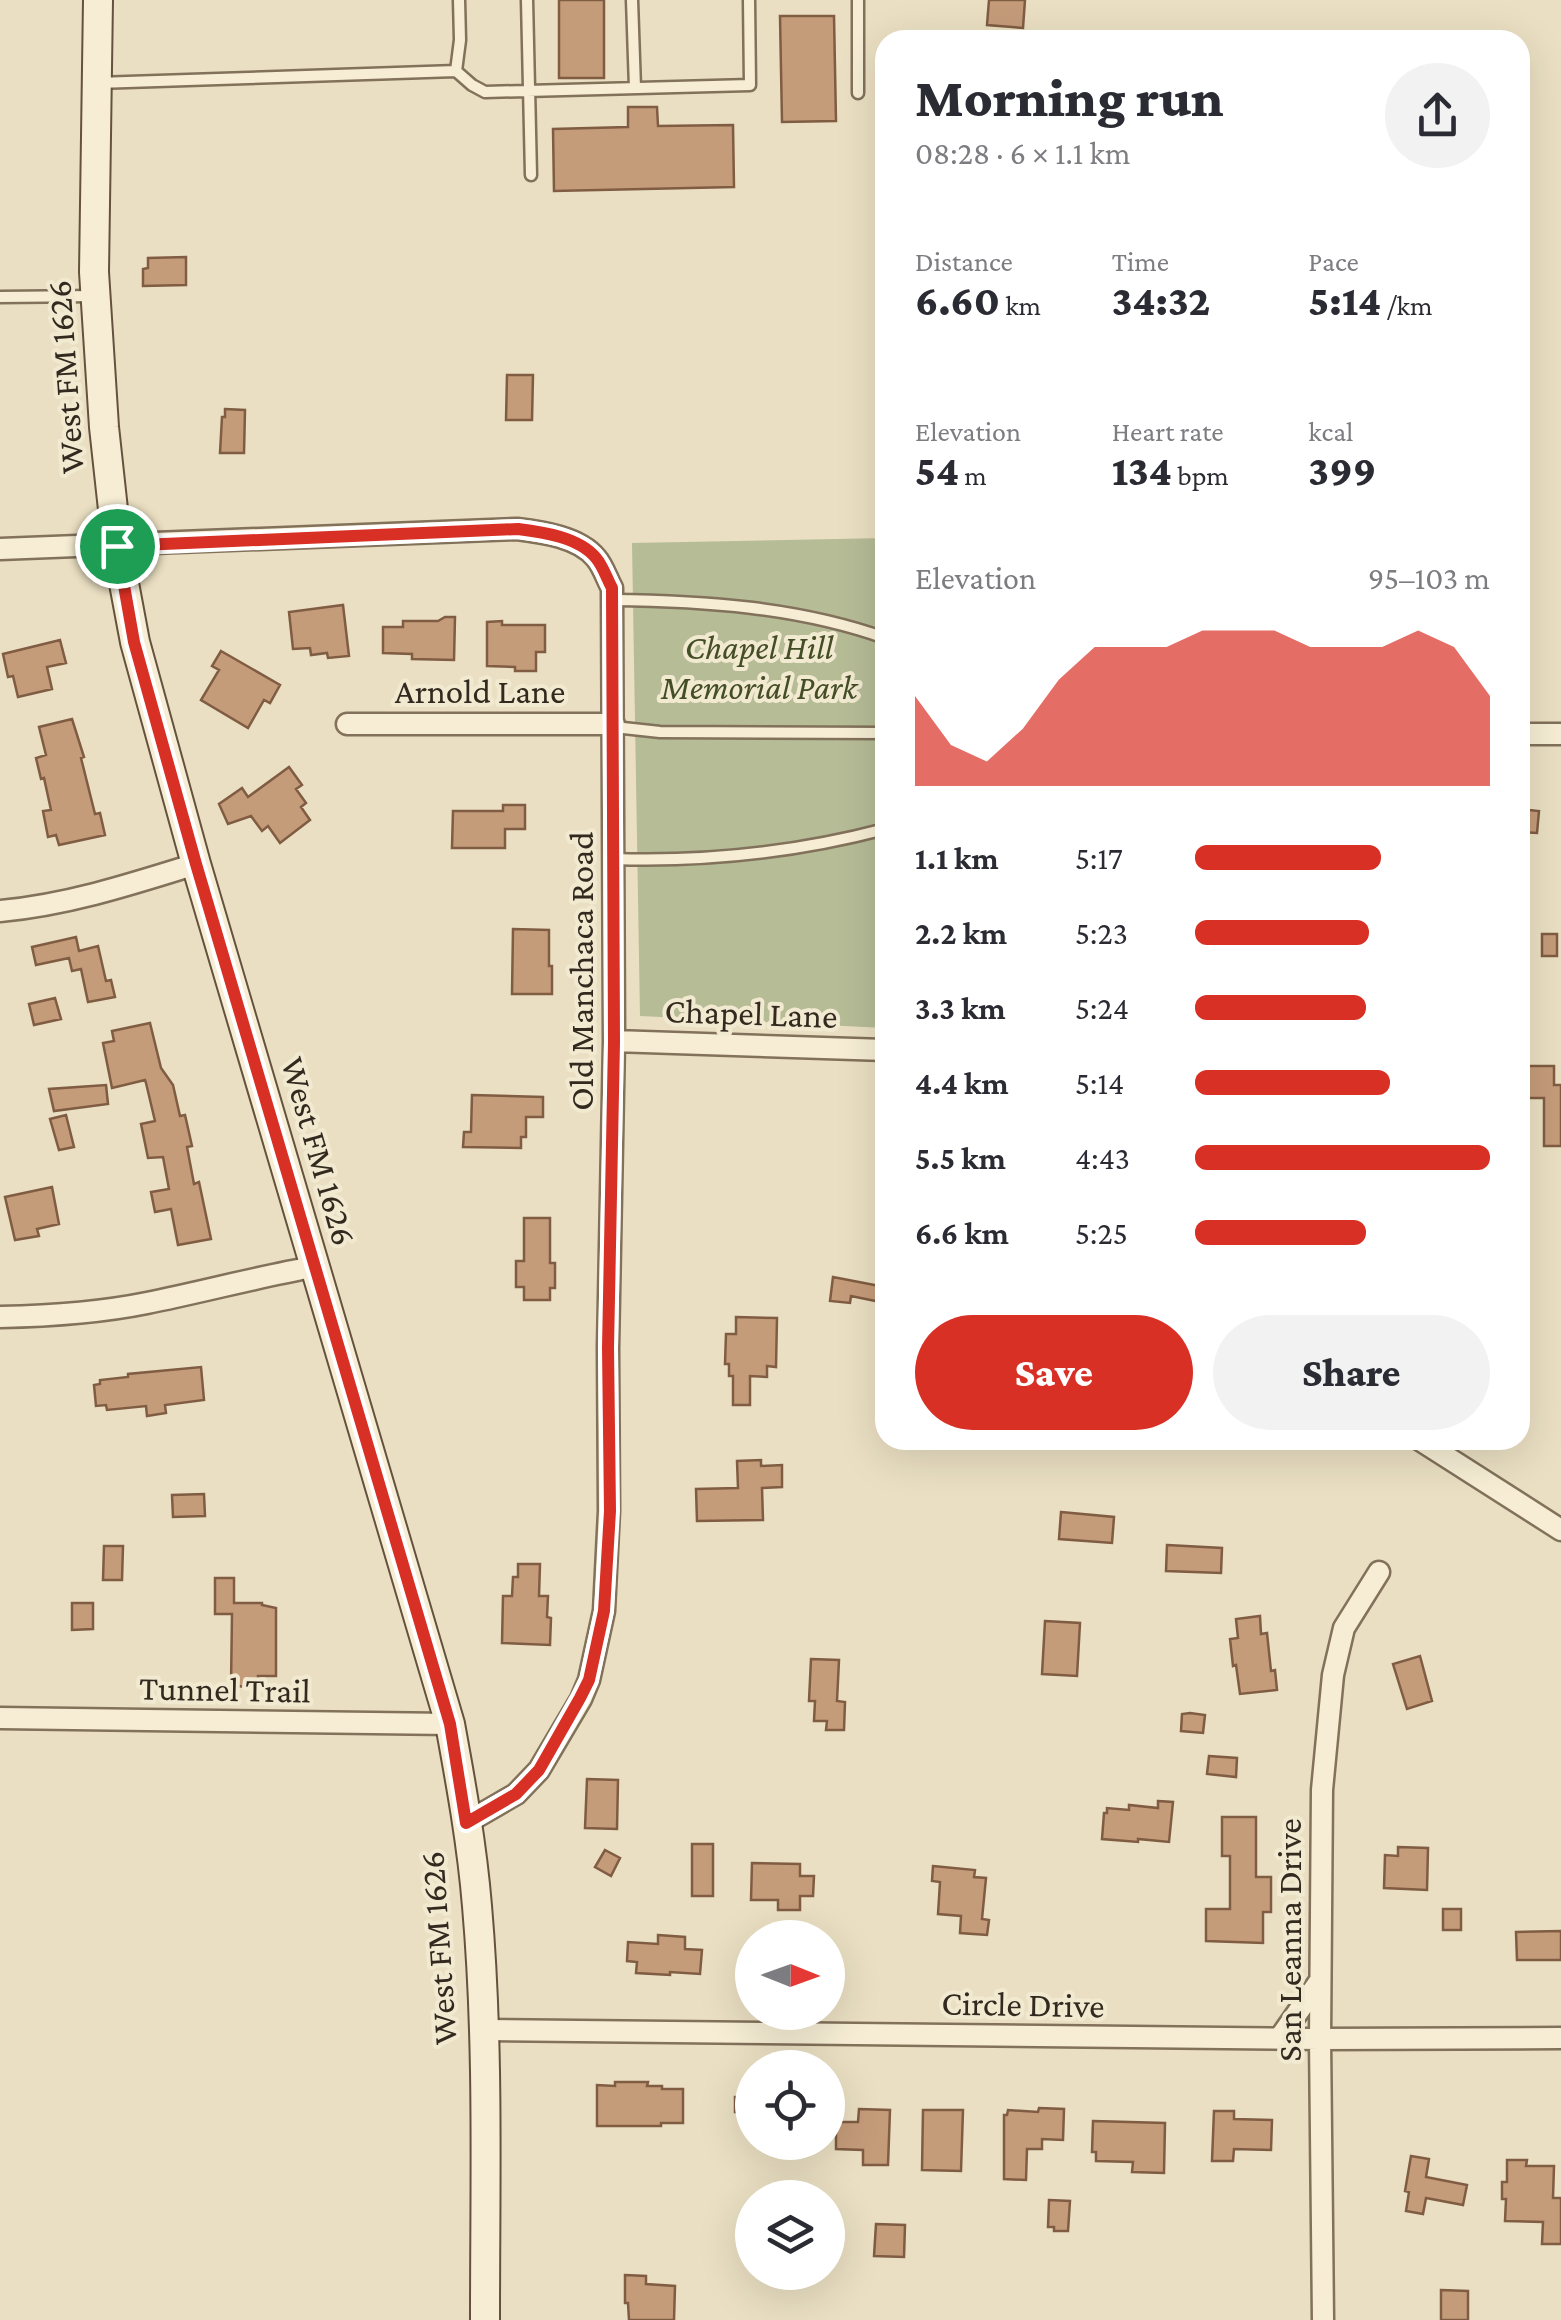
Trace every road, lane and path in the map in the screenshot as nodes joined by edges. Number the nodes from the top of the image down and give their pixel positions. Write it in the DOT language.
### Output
graph roads {
  1 [pos="98,0"];
  2 [pos="459,0"];
  3 [pos="527,0"];
  4 [pos="632,0"];
  5 [pos="749,0"];
  6 [pos="858,0"];
  7 [pos="456,71"];
  8 [pos="96,83"];
  9 [pos="635,88"];
  10 [pos="528,92"];
  11 [pos="858,93"];
  12 [pos="532,175"];
  13 [pos="96,296"];
  14 [pos="0,298"];
  15 [pos="117,546"];
  16 [pos="0,549"];
  17 [pos="612,600"];
  18 [pos="875,635"];
  19 [pos="347,724"];
  20 [pos="614,726"];
  21 [pos="875,734"];
  22 [pos="1530,734"];
  23 [pos="1561,734"];
  24 [pos="875,832"];
  25 [pos="614,859"];
  26 [pos="196,864"];
  27 [pos="0,911"];
  28 [pos="614,1042"];
  29 [pos="875,1050"];
  30 [pos="314,1267"];
  31 [pos="0,1317"];
  32 [pos="1436,1450"];
  33 [pos="1561,1530"];
  34 [pos="1379,1572"];
  35 [pos="0,1718"];
  36 [pos="450,1724"];
  37 [pos="466,1823"];
  38 [pos="1320,1980"];
  39 [pos="484,2030"];
  40 [pos="1561,2038"];
  41 [pos="1279,2039"];
  42 [pos="1320,2039"];
  43 [pos="485,2320"];
  44 [pos="1323,2320"];
  1 -- 8 [label="main road, West FM 1626"];
  2 -- 7 [label="lane"];
  3 -- 10 [label="lane"];
  4 -- 9 [label="lane"];
  5 -- 9 [label="lane"];
  6 -- 11 [label="lane"];
  7 -- 8 [label="lane"];
  7 -- 10 [label="lane"];
  8 -- 13 [label="main road, West FM 1626"];
  9 -- 10 [label="lane"];
  10 -- 12 [label="lane"];
  13 -- 14 [label="lane"];
  13 -- 15 [label="main road, West FM 1626"];
  15 -- 16 [label="street, Old Manchaca Road"];
  15 -- 17 [label="street, Old Manchaca Road"];
  15 -- 26 [label="main road, West FM 1626"];
  17 -- 18 [label="lane"];
  17 -- 20 [label="street, Old Manchaca Road"];
  19 -- 20 [label="street, Arnold Lane"];
  20 -- 21 [label="lane"];
  20 -- 25 [label="street, Old Manchaca Road"];
  22 -- 23 [label="street"];
  24 -- 25 [label="lane"];
  25 -- 28 [label="street, Old Manchaca Road"];
  26 -- 27 [label="street"];
  26 -- 30 [label="main road, West FM 1626"];
  28 -- 29 [label="street, Chapel Lane"];
  28 -- 37 [label="street, Old Manchaca Road"];
  30 -- 31 [label="street"];
  30 -- 36 [label="main road, West FM 1626"];
  32 -- 33 [label="street"];
  34 -- 38 [label="street, San Leanna Drive"];
  35 -- 36 [label="street, Tunnel Trail"];
  36 -- 37 [label="main road, West FM 1626"];
  37 -- 39 [label="main road, West FM 1626"];
  38 -- 41 [label="street"];
  38 -- 42 [label="street, San Leanna Drive"];
  39 -- 41 [label="street, Circle Drive"];
  39 -- 43 [label="main road, West FM 1626"];
  40 -- 42 [label="street, Circle Drive"];
  41 -- 42 [label="street, Circle Drive"];
  42 -- 44 [label="street, San Leanna Drive"];
}
